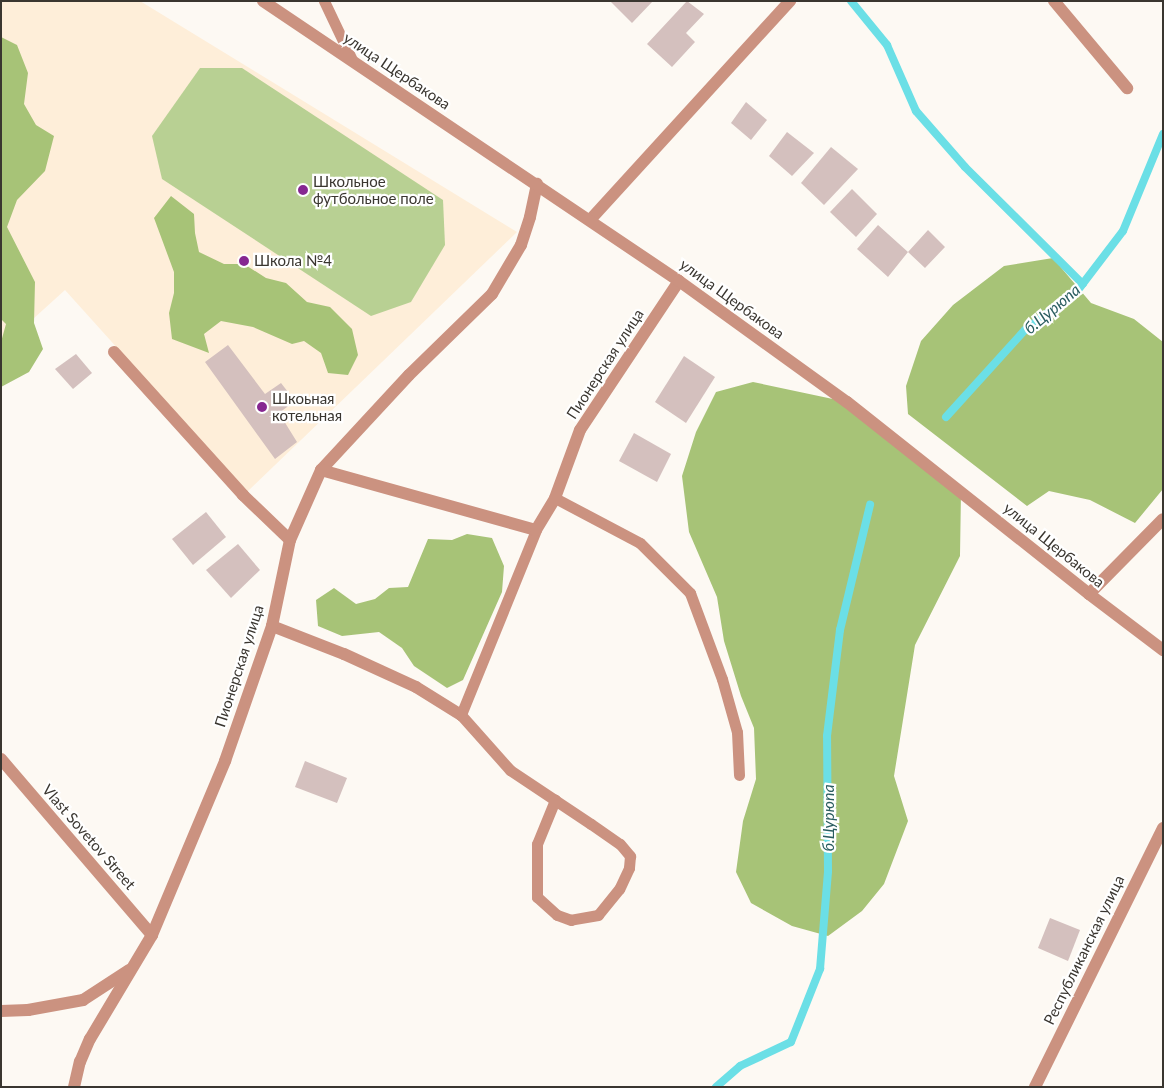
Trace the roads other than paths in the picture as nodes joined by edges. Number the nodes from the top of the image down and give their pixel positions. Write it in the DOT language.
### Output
graph roads {
  1 [pos="263,1"];
  2 [pos="324,1"];
  3 [pos="790,1"];
  4 [pos="1054,1"];
  5 [pos="352,60"];
  6 [pos="1127,88"];
  7 [pos="537,184"];
  8 [pos="590,220"];
  9 [pos="680,281"];
  10 [pos="114,352"];
  11 [pos="321,470"];
  12 [pos="555,498"];
  13 [pos="1163,518"];
  14 [pos="536,530"];
  15 [pos="290,540"];
  16 [pos="1089,594"];
  17 [pos="272,626"];
  18 [pos="1163,650"];
  19 [pos="461,715"];
  20 [pos="1,759"];
  21 [pos="739,775"];
  22 [pos="555,800"];
  23 [pos="1163,828"];
  24 [pos="152,936"];
  25 [pos="133,968"];
  26 [pos="1,1011"];
  27 [pos="74,1087"];
  28 [pos="1035,1087"];
  1 -- 5 [label="street, улица Щербакова"];
  2 -- 5 [label="lane"];
  3 -- 8 [label="street"];
  4 -- 6 [label="street"];
  5 -- 7 [label="street, улица Щербакова"];
  7 -- 8 [label="street, улица Щербакова"];
  7 -- 11 [label="street, Пионерская улица"];
  8 -- 9 [label="street, улица Щербакова"];
  9 -- 12 [label="street, Пионерская улица"];
  9 -- 16 [label="street, улица Щербакова"];
  10 -- 15 [label="street"];
  11 -- 14 [label="street"];
  11 -- 15 [label="street, Пионерская улица"];
  12 -- 14 [label="street, Пионерская улица"];
  12 -- 21 [label="lane"];
  13 -- 16 [label="street"];
  14 -- 19 [label="lane"];
  15 -- 17 [label="street, Пионерская улица"];
  16 -- 18 [label="street, улица Щербакова"];
  17 -- 19 [label="street"];
  17 -- 24 [label="street, Пионерская улица"];
  19 -- 22 [label="lane"];
  20 -- 24 [label="street, Vlast Sovetov Street"];
  22 -- 22 [label="lane"];
  23 -- 28 [label="street, Республиканская улица"];
  24 -- 25 [label="street, Пионерская улица"];
  25 -- 26 [label="street"];
  25 -- 27 [label="street, Пионерская улица"];
}
